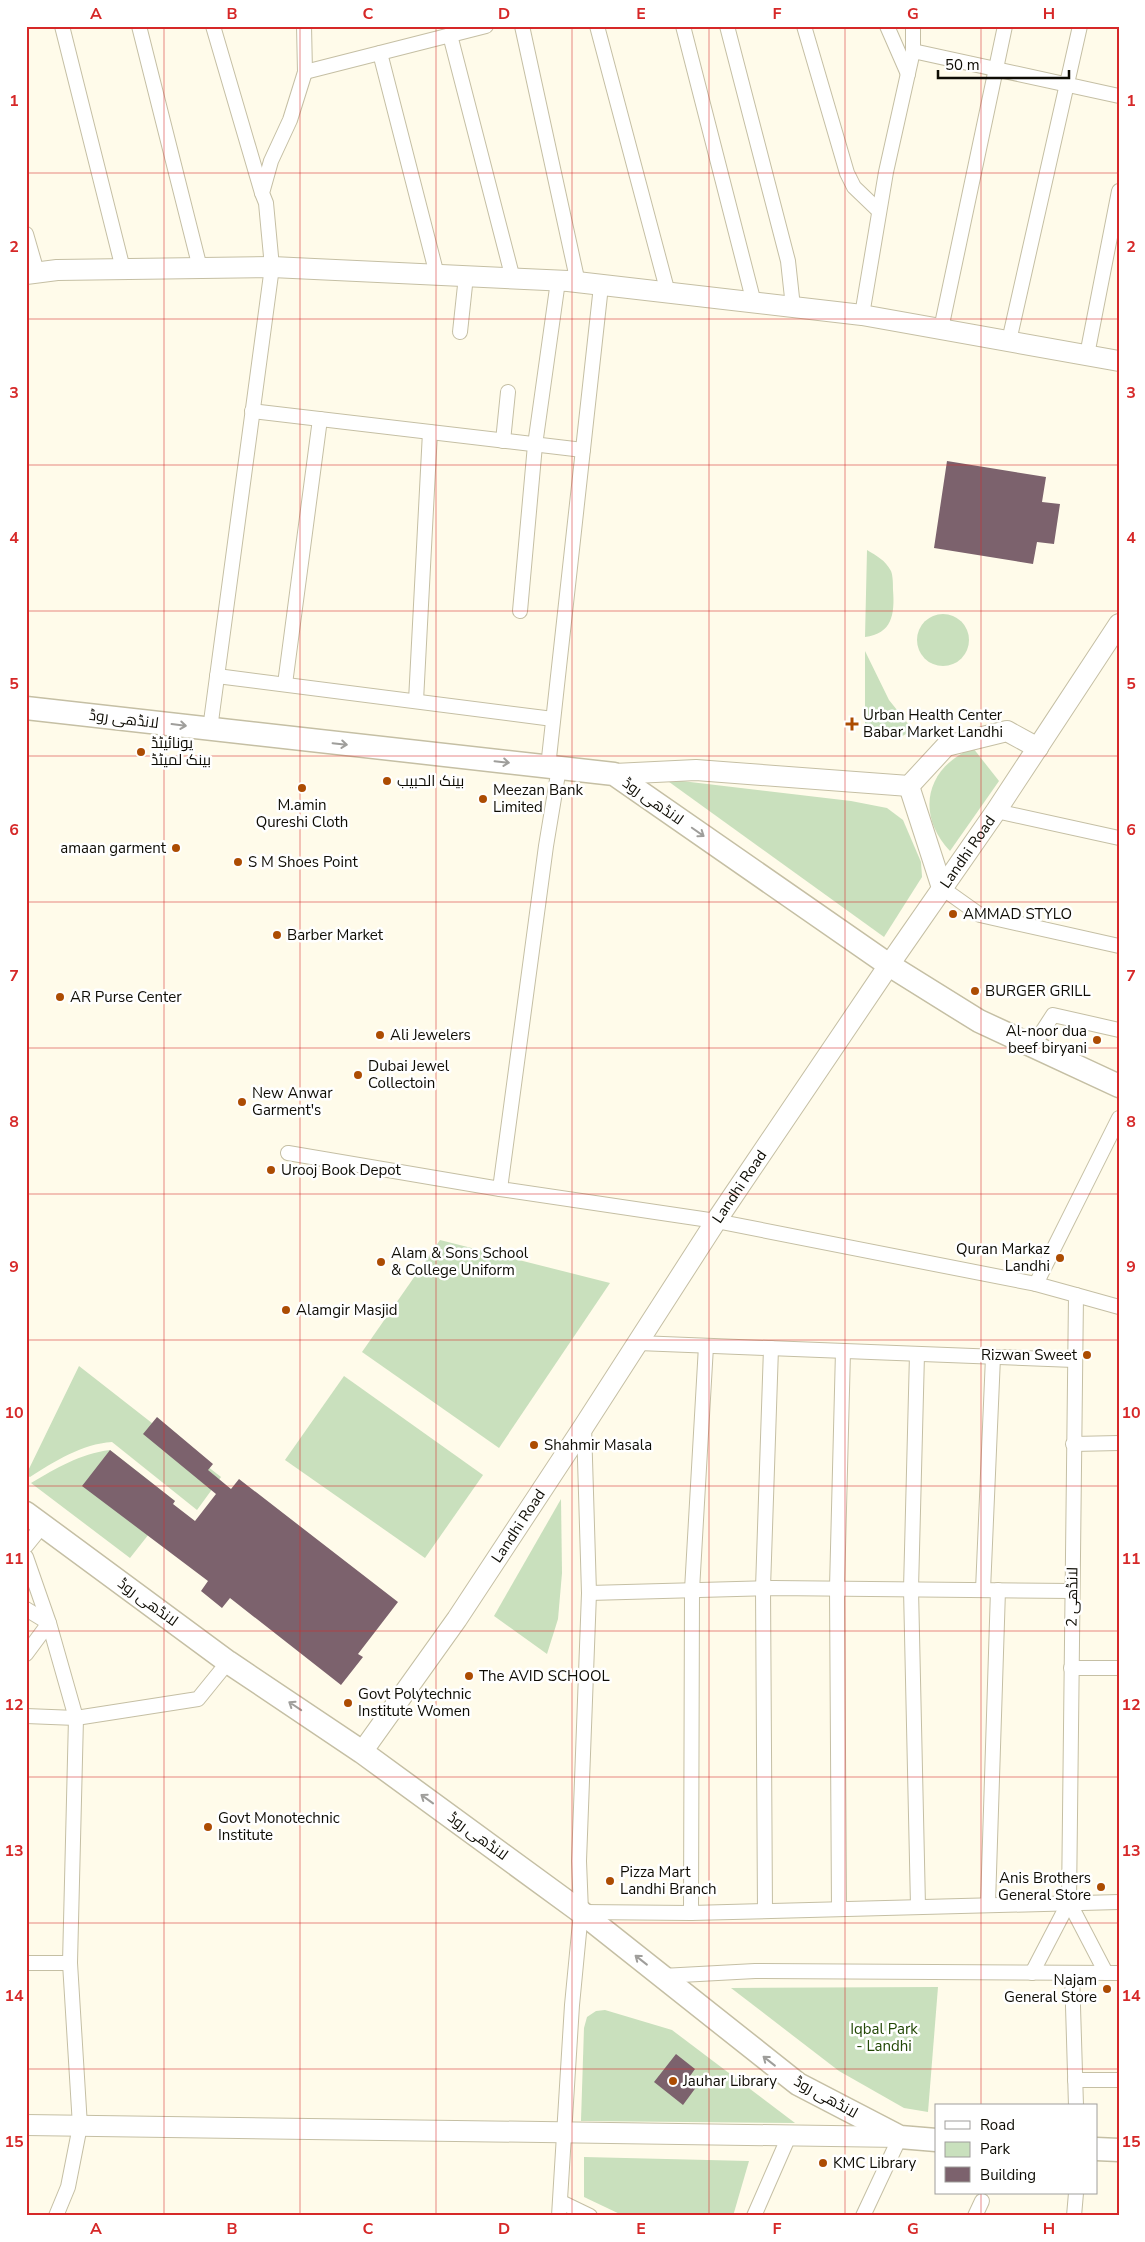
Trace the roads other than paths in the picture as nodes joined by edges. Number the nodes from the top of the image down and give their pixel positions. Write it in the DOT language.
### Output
graph roads {
  1 [pos="62,26"];
  2 [pos="139,26"];
  3 [pos="213,26"];
  4 [pos="304,26"];
  5 [pos="486,26"];
  6 [pos="522,26"];
  7 [pos="597,26"];
  8 [pos="683,26"];
  9 [pos="727,26"];
  10 [pos="804,26"];
  11 [pos="887,26"];
  12 [pos="913,26"];
  13 [pos="1005,26"];
  14 [pos="1080,26"];
  15 [pos="450,35"];
  16 [pos="913,51"];
  17 [pos="380,53"];
  18 [pos="995,69"];
  19 [pos="305,72"];
  20 [pos="908,74"];
  21 [pos="1066,84"];
  22 [pos="1119,96"];
  23 [pos="1119,191"];
  24 [pos="262,193"];
  25 [pos="879,211"];
  26 [pos="26,234"];
  27 [pos="272,267"];
  28 [pos="200,268"];
  29 [pos="123,269"];
  30 [pos="32,273"];
  31 [pos="437,275"];
  32 [pos="466,276"];
  33 [pos="513,279"];
  34 [pos="558,281"];
  35 [pos="578,283"];
  36 [pos="601,286"];
  37 [pos="668,293"];
  38 [pos="754,303"];
  39 [pos="792,307"];
  40 [pos="862,315"];
  41 [pos="941,329"];
  42 [pos="460,332"];
  43 [pos="1009,341"];
  44 [pos="1087,356"];
  45 [pos="1119,361"];
  46 [pos="508,392"];
  47 [pos="252,411"];
  48 [pos="320,419"];
  49 [pos="430,432"];
  50 [pos="503,441"];
  51 [pos="535,445"];
  52 [pos="583,450"];
  53 [pos="520,612"];
  54 [pos="1119,624"];
  55 [pos="217,676"];
  56 [pos="285,684"];
  57 [pos="416,701"];
  58 [pos="26,708"];
  59 [pos="553,719"];
  60 [pos="210,729"];
  61 [pos="1038,748"];
  62 [pos="554,768"];
  63 [pos="614,774"];
  64 [pos="909,786"];
  65 [pos="996,811"];
  66 [pos="1119,838"];
  67 [pos="942,888"];
  68 [pos="1119,946"];
  69 [pos="889,965"];
  70 [pos="1119,1030"];
  71 [pos="1033,1046"];
  72 [pos="1119,1086"];
  73 [pos="1119,1118"];
  74 [pos="288,1153"];
  75 [pos="500,1189"];
  76 [pos="716,1221"];
  77 [pos="1036,1284"];
  78 [pos="1075,1294"];
  79 [pos="1119,1307"];
  80 [pos="638,1343"];
  81 [pos="706,1346"];
  82 [pos="771,1348"];
  83 [pos="843,1352"];
  84 [pos="918,1354"];
  85 [pos="993,1357"];
  86 [pos="1074,1360"];
  87 [pos="584,1426"];
  88 [pos="1119,1443"];
  89 [pos="1073,1444"];
  90 [pos="35,1519"];
  91 [pos="26,1546"];
  92 [pos="26,1557"];
  93 [pos="763,1588"];
  94 [pos="837,1588"];
  95 [pos="911,1589"];
  96 [pos="692,1590"];
  97 [pos="983,1590"];
  98 [pos="998,1590"];
  99 [pos="1072,1591"];
  100 [pos="589,1593"];
  101 [pos="26,1609"];
  102 [pos="49,1623"];
  103 [pos="26,1654"];
  104 [pos="228,1662"];
  105 [pos="1071,1668"];
  106 [pos="1119,1668"];
  107 [pos="26,1716"];
  108 [pos="76,1718"];
  109 [pos="362,1752"];
  110 [pos="1069,1902"];
  111 [pos="1119,1902"];
  112 [pos="988,1904"];
  113 [pos="918,1906"];
  114 [pos="839,1909"];
  115 [pos="765,1911"];
  116 [pos="581,1912"];
  117 [pos="691,1913"];
  118 [pos="26,1963"];
  119 [pos="70,1963"];
  120 [pos="1032,1973"];
  121 [pos="1072,1973"];
  122 [pos="1112,1973"];
  123 [pos="662,1976"];
  124 [pos="1075,2080"];
  125 [pos="1119,2080"];
  126 [pos="1076,2104"];
  127 [pos="26,2126"];
  128 [pos="80,2126"];
  129 [pos="566,2133"];
  130 [pos="789,2136"];
  131 [pos="900,2137"];
  132 [pos="935,2140"];
  133 [pos="1098,2149"];
  134 [pos="1119,2150"];
  135 [pos="1076,2194"];
  136 [pos="982,2201"];
  137 [pos="560,2209"];
  138 [pos="56,2216"];
  139 [pos="590,2216"];
  140 [pos="754,2216"];
  141 [pos="862,2216"];
  142 [pos="975,2216"];
  143 [pos="1074,2216"];
  1 -- 29 [label="street"];
  2 -- 28 [label="street"];
  3 -- 24 [label="street"];
  4 -- 19 [label="street"];
  5 -- 15 [label="street"];
  6 -- 35 [label="street"];
  7 -- 37 [label="street"];
  8 -- 38 [label="street"];
  9 -- 39 [label="street"];
  10 -- 25 [label="street"];
  11 -- 20 [label="street"];
  12 -- 16 [label="street"];
  13 -- 18 [label="street"];
  14 -- 21 [label="street"];
  15 -- 17 [label="street"];
  15 -- 33 [label="street"];
  16 -- 18 [label="street"];
  16 -- 20 [label="street"];
  17 -- 19 [label="street"];
  17 -- 31 [label="street"];
  18 -- 21 [label="street"];
  18 -- 41 [label="street"];
  19 -- 24 [label="street"];
  20 -- 25 [label="street"];
  21 -- 22 [label="street"];
  21 -- 43 [label="street"];
  23 -- 44 [label="street"];
  24 -- 27 [label="street"];
  25 -- 40 [label="street"];
  26 -- 30 [label="street"];
  27 -- 28 [label="street"];
  27 -- 31 [label="street"];
  27 -- 47 [label="street"];
  28 -- 29 [label="street"];
  29 -- 30 [label="street"];
  31 -- 32 [label="street"];
  32 -- 33 [label="street"];
  32 -- 42 [label="street"];
  33 -- 34 [label="street"];
  34 -- 35 [label="street"];
  34 -- 51 [label="street"];
  35 -- 36 [label="street"];
  36 -- 37 [label="street"];
  36 -- 52 [label="street"];
  37 -- 38 [label="street"];
  38 -- 39 [label="street"];
  39 -- 40 [label="street"];
  40 -- 41 [label="street"];
  41 -- 43 [label="street"];
  43 -- 44 [label="street"];
  44 -- 45 [label="street"];
  46 -- 50 [label="street"];
  47 -- 48 [label="street"];
  47 -- 55 [label="street"];
  48 -- 49 [label="street"];
  48 -- 56 [label="street"];
  49 -- 50 [label="street"];
  49 -- 57 [label="street"];
  50 -- 51 [label="street"];
  51 -- 52 [label="street"];
  51 -- 53 [label="street"];
  52 -- 59 [label="street"];
  54 -- 61 [label="street, Landhi Road"];
  55 -- 56 [label="street"];
  55 -- 60 [label="street"];
  56 -- 57 [label="street"];
  57 -- 59 [label="street"];
  58 -- 60 [label="main road, لانڈھی روڈ, one-way"];
  59 -- 62 [label="street"];
  60 -- 62 [label="main road, لانڈھی روڈ, one-way"];
  61 -- 64 [label="street"];
  61 -- 65 [label="street, Landhi Road"];
  62 -- 63 [label="main road, لانڈھی روڈ"];
  62 -- 75 [label="street"];
  63 -- 64 [label="street"];
  63 -- 69 [label="main road, لانڈھی روڈ, one-way"];
  64 -- 67 [label="street"];
  65 -- 66 [label="street"];
  65 -- 67 [label="street, Landhi Road"];
  67 -- 68 [label="street"];
  67 -- 69 [label="street, Landhi Road"];
  69 -- 71 [label="main road, لانڈھی روڈ"];
  69 -- 76 [label="street, Landhi Road"];
  70 -- 71 [label="street"];
  71 -- 72 [label="main road, لانڈھی روڈ"];
  73 -- 77 [label="street"];
  74 -- 75 [label="street"];
  75 -- 76 [label="street"];
  76 -- 77 [label="street"];
  76 -- 80 [label="street, Landhi Road"];
  77 -- 78 [label="street"];
  78 -- 79 [label="street"];
  78 -- 86 [label="street, لانڈھی 2"];
  80 -- 81 [label="street"];
  80 -- 87 [label="street, Landhi Road"];
  81 -- 82 [label="street"];
  81 -- 96 [label="street"];
  82 -- 83 [label="street"];
  82 -- 93 [label="street"];
  83 -- 84 [label="street"];
  83 -- 94 [label="street"];
  84 -- 85 [label="street"];
  84 -- 95 [label="street"];
  85 -- 86 [label="street"];
  85 -- 97 [label="street"];
  86 -- 89 [label="street, لانڈھی 2"];
  87 -- 100 [label="street"];
  87 -- 109 [label="street, Landhi Road"];
  88 -- 89 [label="street"];
  89 -- 99 [label="street, لانڈھی 2"];
  90 -- 91 [label="street"];
  90 -- 104 [label="main road, لانڈھی روڈ"];
  92 -- 102 [label="street"];
  93 -- 94 [label="street"];
  93 -- 96 [label="street"];
  93 -- 115 [label="street"];
  94 -- 95 [label="street"];
  94 -- 114 [label="street"];
  95 -- 97 [label="street"];
  95 -- 113 [label="street"];
  96 -- 100 [label="street"];
  96 -- 117 [label="street"];
  97 -- 98 [label="street"];
  98 -- 99 [label="street"];
  98 -- 112 [label="street"];
  99 -- 105 [label="street, لانڈھی 2"];
  100 -- 116 [label="street"];
  101 -- 102 [label="street"];
  102 -- 103 [label="street"];
  102 -- 108 [label="street"];
  104 -- 108 [label="street"];
  109 -- 104 [label="main road, لانڈھی روڈ, one-way"];
  105 -- 106 [label="street"];
  105 -- 110 [label="street, لانڈھی 2"];
  107 -- 108 [label="street"];
  108 -- 119 [label="street"];
  116 -- 109 [label="main road, لانڈھی روڈ, one-way"];
  110 -- 111 [label="street"];
  110 -- 112 [label="street"];
  110 -- 120 [label="street"];
  110 -- 122 [label="street"];
  112 -- 113 [label="street"];
  113 -- 114 [label="street"];
  114 -- 115 [label="street"];
  115 -- 117 [label="street"];
  116 -- 117 [label="street"];
  123 -- 116 [label="main road, لانڈھی روڈ, one-way"];
  116 -- 129 [label="street"];
  118 -- 119 [label="street"];
  119 -- 128 [label="street"];
  120 -- 121 [label="street"];
  120 -- 123 [label="street"];
  121 -- 122 [label="street"];
  121 -- 124 [label="street"];
  131 -- 123 [label="main road, لانڈھی روڈ, one-way"];
  124 -- 125 [label="street"];
  124 -- 126 [label="street"];
  127 -- 128 [label="street"];
  128 -- 129 [label="street"];
  128 -- 138 [label="street"];
  129 -- 130 [label="street"];
  129 -- 137 [label="street"];
  130 -- 131 [label="street"];
  130 -- 140 [label="street"];
  131 -- 132 [label="main road, لانڈھی روڈ"];
  131 -- 141 [label="street"];
  133 -- 134 [label="main road"];
  135 -- 143 [label="street"];
  136 -- 142 [label="street"];
  137 -- 139 [label="street"];
}
